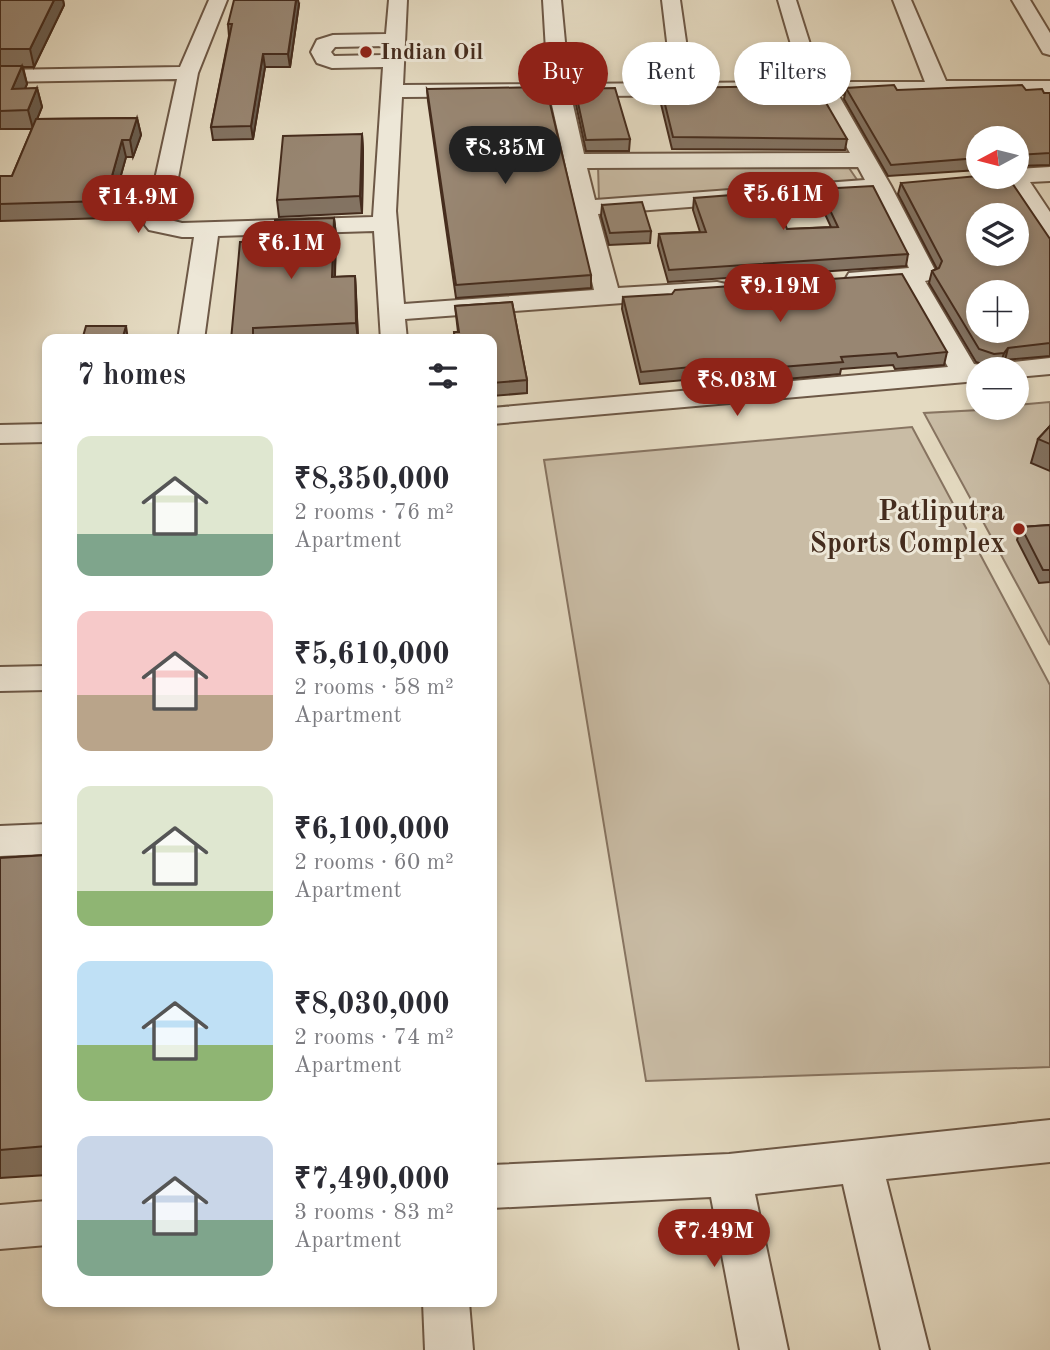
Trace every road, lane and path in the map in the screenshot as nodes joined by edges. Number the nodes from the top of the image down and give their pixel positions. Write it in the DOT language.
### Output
graph roads {
  1 [pos="218,0"];
  2 [pos="398,0"];
  3 [pos="552,0"];
  4 [pos="671,0"];
  5 [pos="787,0"];
  6 [pos="902,0"];
  7 [pos="1021,0"];
  8 [pos="555,42"];
  9 [pos="677,42"];
  10 [pos="802,42"];
  11 [pos="1050,50"];
  12 [pos="188,73"];
  13 [pos="0,76"];
  14 [pos="1050,87"];
  15 [pos="851,88"];
  16 [pos="938,88"];
  17 [pos="518,90"];
  18 [pos="391,91"];
  19 [pos="562,105"];
  20 [pos="830,105"];
  21 [pos="865,160"];
  22 [pos="575,161"];
  23 [pos="1050,174"];
  24 [pos="1029,175"];
  25 [pos="908,184"];
  26 [pos="880,186"];
  27 [pos="1024,189"];
  28 [pos="585,208"];
  29 [pos="385,224"];
  30 [pos="207,229"];
  31 [pos="1050,230"];
  32 [pos="909,275"];
  33 [pos="841,280"];
  34 [pos="745,287"];
  35 [pos="608,296"];
  36 [pos="392,312"];
  37 [pos="192,334"];
  38 [pos="394,334"];
  39 [pos="966,364"];
  40 [pos="1050,366"];
  41 [pos="1029,368"];
  42 [pos="966,374"];
  43 [pos="497,416"];
  44 [pos="42,433"];
  45 [pos="0,434"];
  46 [pos="42,678"];
  47 [pos="0,679"];
  48 [pos="42,839"];
  49 [pos="0,841"];
  50 [pos="1050,1140"];
  51 [pos="859,1161"];
  52 [pos="729,1175"];
  53 [pos="497,1186"];
  54 [pos="42,1223"];
  55 [pos="0,1227"];
  56 [pos="446,1307"];
  57 [pos="449,1350"];
  58 [pos="764,1350"];
  59 [pos="905,1350"];
  1 -- 12 [label="street"];
  2 -- 18 [label="street"];
  3 -- 8 [label="street"];
  4 -- 9 [label="street"];
  5 -- 10 [label="street"];
  6 -- 16 [label="street"];
  7 -- 11 [label="street"];
  12 -- 13 [label="street"];
  12 -- 30 [label="street"];
  14 -- 16 [label="street"];
  15 -- 16 [label="street"];
  17 -- 18 [label="street"];
  18 -- 29 [label="street"];
  19 -- 22 [label="street"];
  20 -- 21 [label="street"];
  21 -- 22 [label="street"];
  21 -- 26 [label="street"];
  22 -- 28 [label="street"];
  23 -- 24 [label="street"];
  25 -- 26 [label="street"];
  26 -- 28 [label="street"];
  26 -- 32 [label="street"];
  27 -- 31 [label="street"];
  28 -- 35 [label="street"];
  29 -- 30 [label="street"];
  29 -- 36 [label="street"];
  30 -- 37 [label="street"];
  32 -- 33 [label="street"];
  32 -- 39 [label="street"];
  34 -- 35 [label="street"];
  35 -- 36 [label="street"];
  36 -- 38 [label="street"];
  40 -- 41 [label="street"];
  42 -- 43 [label="street"];
  44 -- 45 [label="street"];
  46 -- 47 [label="street"];
  48 -- 49 [label="street"];
  50 -- 51 [label="street"];
  51 -- 52 [label="street"];
  51 -- 59 [label="street"];
  52 -- 53 [label="street"];
  52 -- 58 [label="street"];
  54 -- 55 [label="street"];
  56 -- 57 [label="street"];
}
